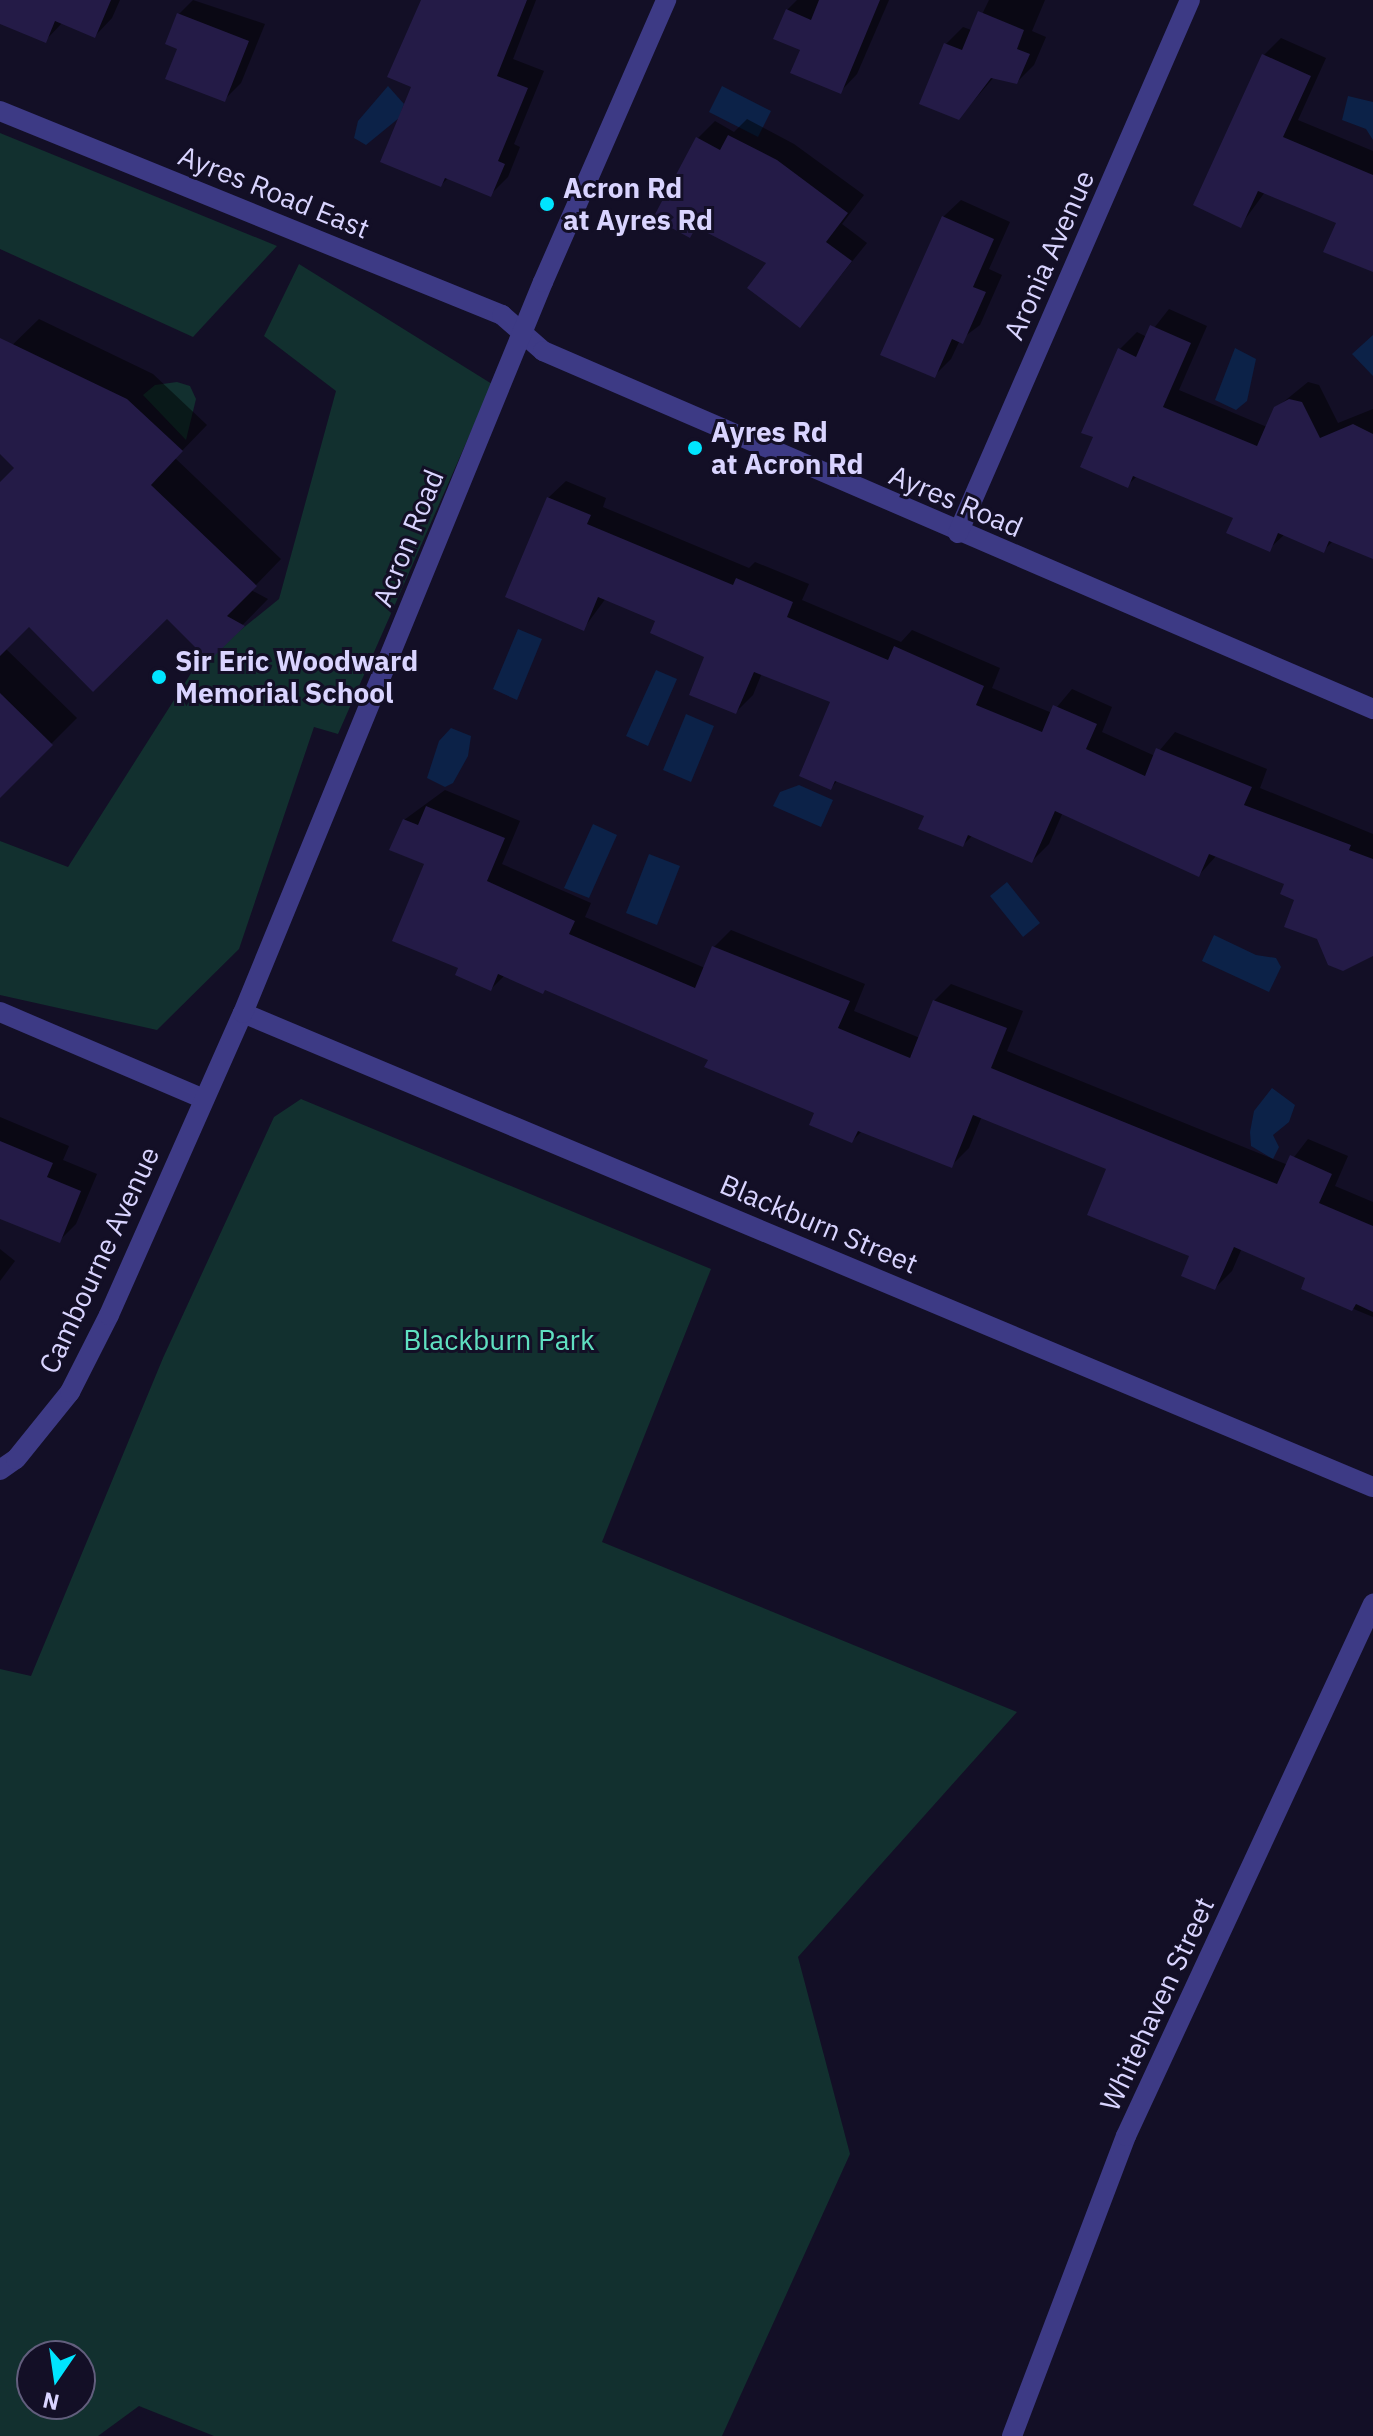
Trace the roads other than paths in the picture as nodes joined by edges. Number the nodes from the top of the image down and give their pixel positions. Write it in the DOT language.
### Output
graph roads {
  1 [pos="666,0"];
  2 [pos="1190,0"];
  3 [pos="0,111"];
  4 [pos="522,333"];
  5 [pos="958,533"];
  6 [pos="1373,709"];
  7 [pos="0,1012"];
  8 [pos="243,1013"];
  9 [pos="204,1099"];
  10 [pos="0,1470"];
  11 [pos="1373,1487"];
  12 [pos="1373,1604"];
  13 [pos="1012,2436"];
  1 -- 4 [label="street, Acron Road"];
  2 -- 5 [label="street, Aronia Avenue"];
  3 -- 4 [label="street, Ayres Road East"];
  4 -- 5 [label="street, Ayres Road"];
  4 -- 8 [label="street, Acron Road"];
  5 -- 6 [label="street, Ayres Road"];
  7 -- 9 [label="street"];
  8 -- 9 [label="street, Acron Road"];
  8 -- 11 [label="street, Blackburn Street"];
  9 -- 10 [label="street, Cambourne Avenue"];
  12 -- 13 [label="street, Whitehaven Street"];
}
